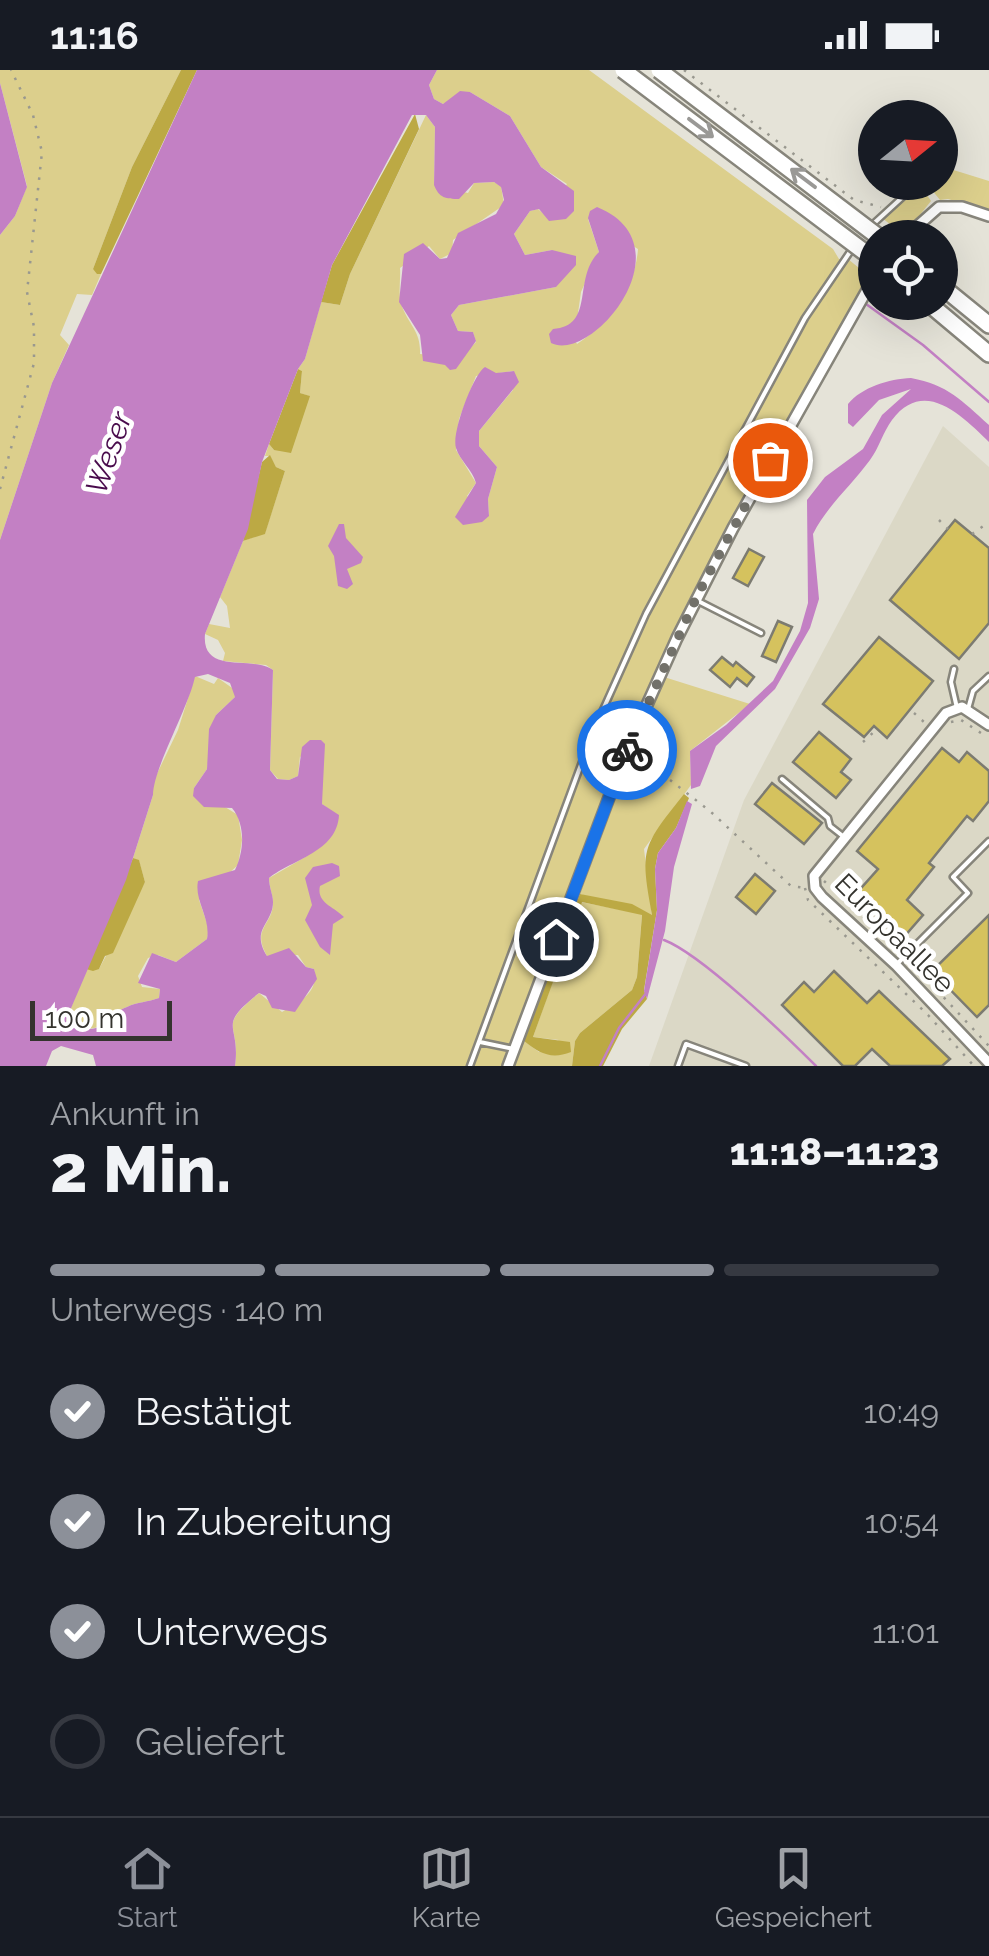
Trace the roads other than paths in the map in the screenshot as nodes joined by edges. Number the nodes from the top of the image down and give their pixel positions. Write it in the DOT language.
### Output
graph roads {
  1 [pos="623,70"];
  2 [pos="659,70"];
  3 [pos="897,200"];
  4 [pos="989,216"];
  5 [pos="924,220"];
  6 [pos="858,221"];
  7 [pos="858,247"];
  8 [pos="958,300"];
  9 [pos="858,307"];
  10 [pos="948,320"];
  11 [pos="989,325"];
  12 [pos="989,354"];
  13 [pos="696,600"];
  14 [pos="760,632"];
  15 [pos="954,670"];
  16 [pos="989,676"];
  17 [pos="984,682"];
  18 [pos="989,687"];
  19 [pos="963,708"];
  20 [pos="989,724"];
  21 [pos="782,780"];
  22 [pos="844,836"];
  23 [pos="989,842"];
  24 [pos="896,965"];
  25 [pos="480,1042"];
  26 [pos="514,1050"];
  27 [pos="989,1063"];
  28 [pos="470,1066"];
  29 [pos="508,1066"];
  30 [pos="678,1066"];
  31 [pos="746,1066"];
  1 -- 7 [label="highway, one-way, bridge"];
  6 -- 2 [label="highway, one-way, bridge"];
  3 -- 25 [label="lane"];
  4 -- 5 [label="street"];
  8 -- 11 [label="highway"];
  9 -- 13 [label="street"];
  10 -- 12 [label="highway"];
  13 -- 14 [label="lane"];
  13 -- 26 [label="street"];
  15 -- 19 [label="lane"];
  16 -- 17 [label="lane"];
  17 -- 18 [label="lane"];
  17 -- 19 [label="lane"];
  19 -- 20 [label="street"];
  19 -- 22 [label="street"];
  21 -- 22 [label="lane"];
  22 -- 24 [label="street, Europaallee"];
  23 -- 24 [label="lane"];
  24 -- 27 [label="street, Europaallee"];
  25 -- 26 [label="lane"];
  25 -- 28 [label="lane"];
  26 -- 29 [label="street"];
  30 -- 31 [label="lane"];
}
